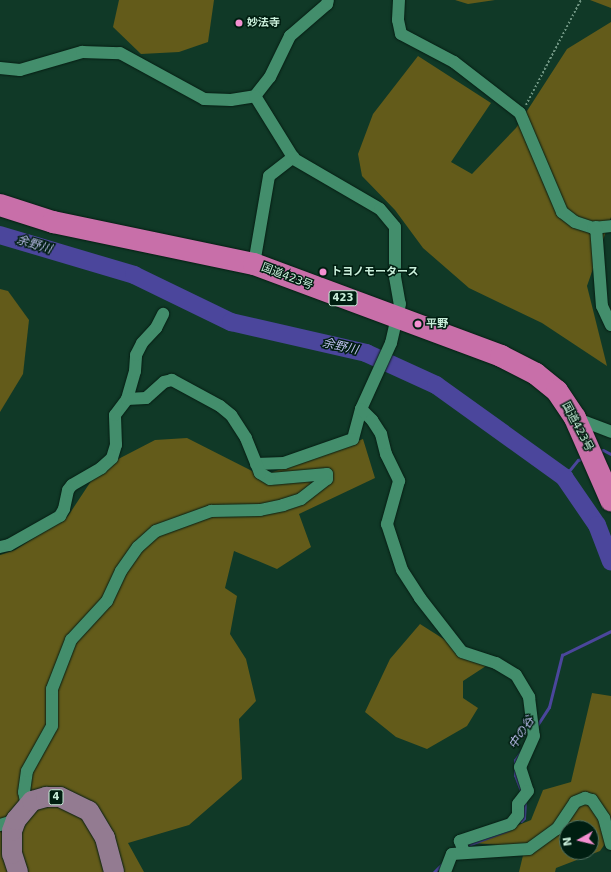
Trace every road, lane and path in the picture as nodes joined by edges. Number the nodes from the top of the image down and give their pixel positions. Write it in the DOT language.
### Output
graph roads {
  1 [pos="328,0"];
  2 [pos="398,0"];
  3 [pos="581,0"];
  4 [pos="0,68"];
  5 [pos="255,96"];
  6 [pos="520,113"];
  7 [pos="293,157"];
  8 [pos="0,205"];
  9 [pos="611,226"];
  10 [pos="596,227"];
  11 [pos="254,264"];
  12 [pos="164,314"];
  13 [pos="398,317"];
  14 [pos="611,325"];
  15 [pos="127,400"];
  16 [pos="360,409"];
  17 [pos="575,418"];
  18 [pos="611,432"];
  19 [pos="256,464"];
  20 [pos="611,500"];
  21 [pos="0,547"];
  22 [pos="14,817"];
  23 [pos="611,844"];
  24 [pos="464,852"];
  25 [pos="18,872"];
  26 [pos="114,872"];
  27 [pos="445,872"];
  1 -- 5 [label="street"];
  2 -- 6 [label="street"];
  3 -- 6 [label="path"];
  4 -- 5 [label="street"];
  5 -- 7 [label="street"];
  6 -- 10 [label="street"];
  7 -- 11 [label="street"];
  7 -- 13 [label="street"];
  8 -- 11 [label="highway, 国道423号 / 423"];
  9 -- 10 [label="street"];
  10 -- 14 [label="street"];
  11 -- 13 [label="highway, 国道423号 / 423"];
  12 -- 15 [label="street"];
  13 -- 16 [label="street"];
  13 -- 17 [label="highway, 国道423号 / 423"];
  15 -- 19 [label="street"];
  15 -- 21 [label="street"];
  16 -- 19 [label="street"];
  16 -- 24 [label="street"];
  17 -- 18 [label="street"];
  17 -- 20 [label="highway, 国道423号 / 423"];
  19 -- 22 [label="street"];
  22 -- 25 [label="main road"];
  22 -- 26 [label="main road, 4"];
  23 -- 24 [label="street"];
  24 -- 27 [label="street"];
}
